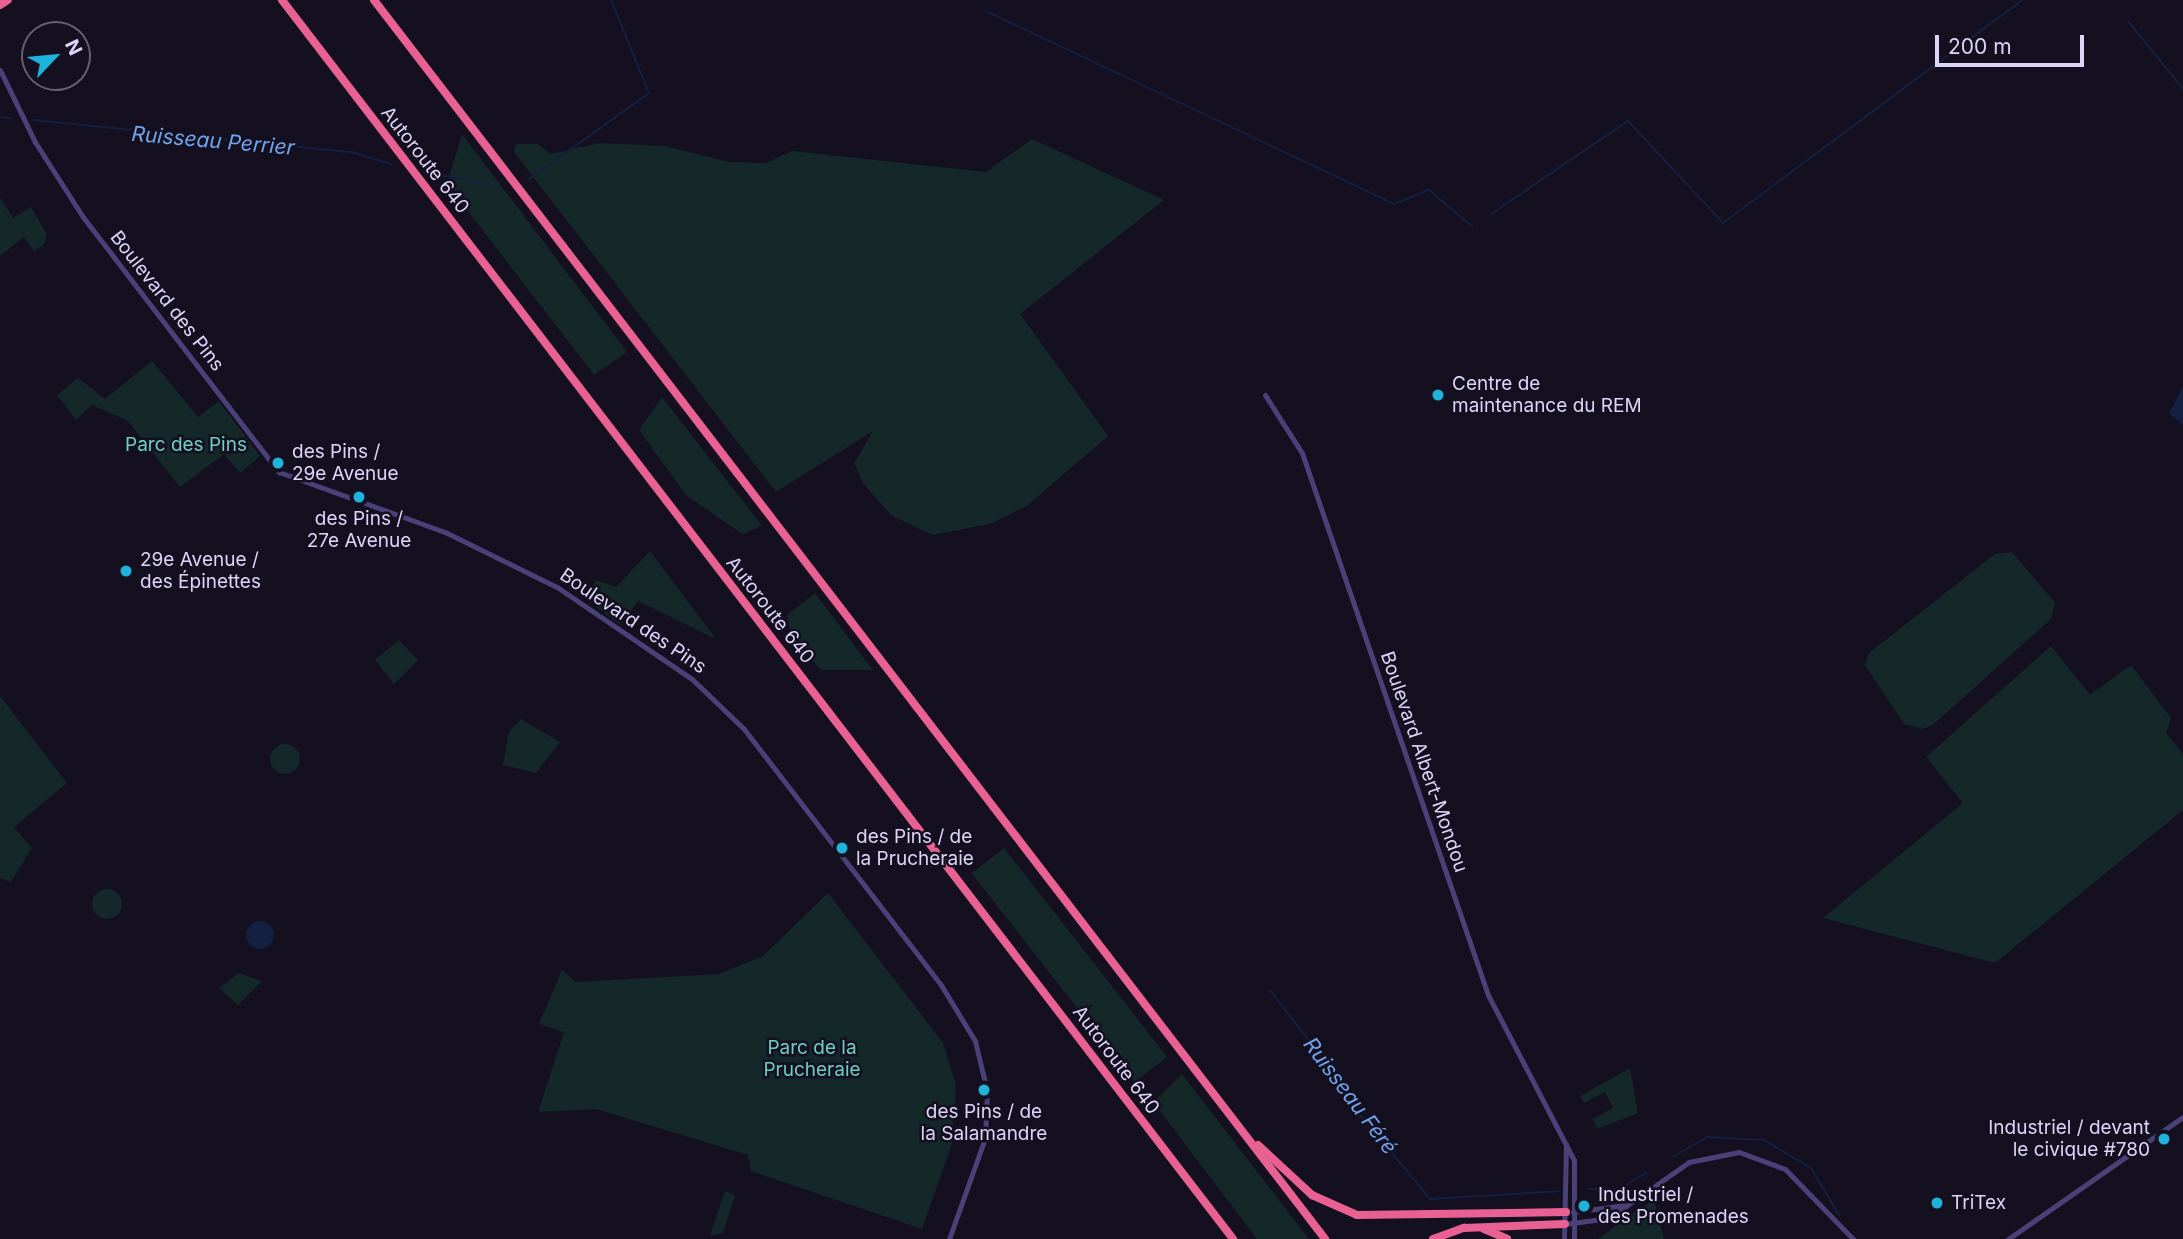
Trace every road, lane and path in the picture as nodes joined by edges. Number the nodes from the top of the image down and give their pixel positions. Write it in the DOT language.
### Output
graph roads {
  1 [pos="282,0"];
  2 [pos="374,0"];
  3 [pos="0,70"];
  4 [pos="1265,395"];
  5 [pos="2183,1117"];
  6 [pos="1238,1125"];
  7 [pos="1564,1136"];
  8 [pos="1631,1203"];
  9 [pos="1566,1212"];
  10 [pos="1576,1212"];
  11 [pos="1576,1223"];
  12 [pos="1565,1224"];
  13 [pos="1478,1227"];
  14 [pos="948,1239"];
  15 [pos="1233,1239"];
  16 [pos="1325,1239"];
  17 [pos="1433,1239"];
  18 [pos="1507,1239"];
  19 [pos="1564,1239"];
  20 [pos="1574,1239"];
  21 [pos="1853,1239"];
  22 [pos="2008,1239"];
  1 -- 15 [label="highway, Autoroute 640"];
  2 -- 6 [label="highway"];
  3 -- 14 [label="street, Boulevard des Pins"];
  4 -- 7 [label="street, Boulevard Albert-Mondou"];
  5 -- 22 [label="street"];
  6 -- 9 [label="highway"];
  6 -- 16 [label="highway"];
  7 -- 9 [label="street, Boulevard Albert-Mondou"];
  7 -- 10 [label="street, Boulevard Albert-Mondou"];
  8 -- 10 [label="street"];
  8 -- 11 [label="street"];
  8 -- 21 [label="street"];
  9 -- 10 [label="street"];
  9 -- 12 [label="street, Boulevard Albert-Mondou"];
  10 -- 11 [label="street, Boulevard Albert-Mondou"];
  11 -- 12 [label="street"];
  11 -- 20 [label="street, Boulevard Albert-Mondou"];
  12 -- 13 [label="highway"];
  12 -- 19 [label="street, Boulevard Albert-Mondou"];
  13 -- 17 [label="highway"];
  13 -- 18 [label="highway"];
}
